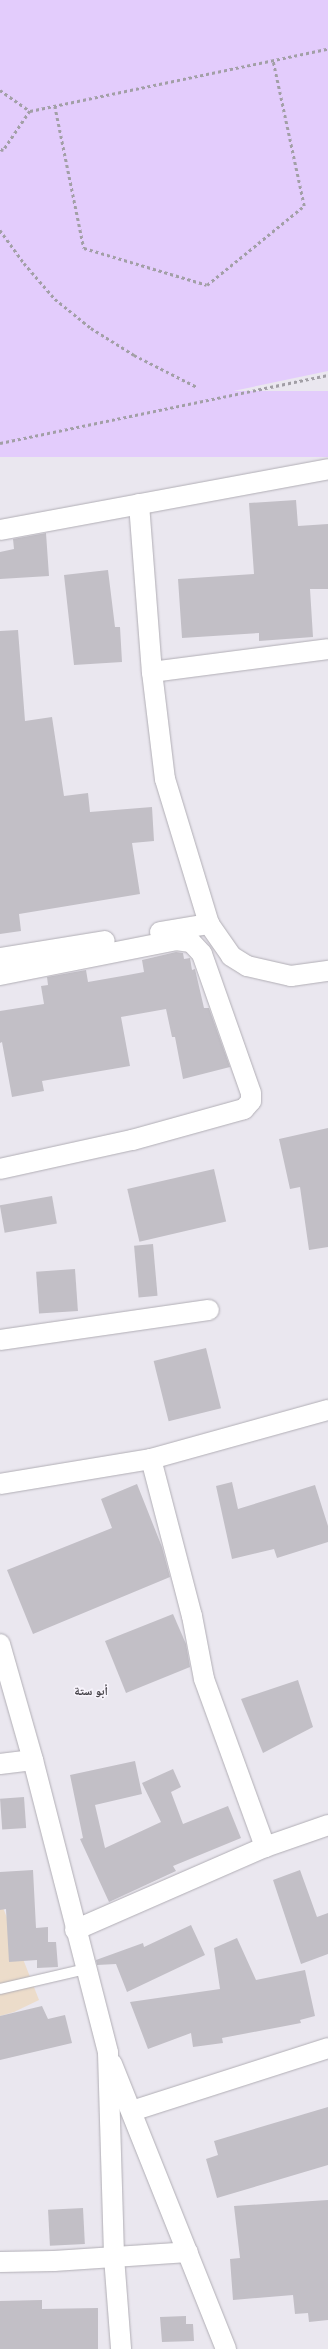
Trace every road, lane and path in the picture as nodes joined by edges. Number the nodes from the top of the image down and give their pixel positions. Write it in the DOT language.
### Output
graph roads {
  1 [pos="328,49"];
  2 [pos="273,61"];
  3 [pos="0,90"];
  4 [pos="55,106"];
  5 [pos="30,111"];
  6 [pos="0,149"];
  7 [pos="0,230"];
  8 [pos="328,374"];
  9 [pos="197,387"];
  10 [pos="0,443"];
  11 [pos="328,469"];
  12 [pos="140,504"];
  13 [pos="0,530"];
  14 [pos="328,649"];
  15 [pos="152,672"];
  16 [pos="209,924"];
  17 [pos="0,958"];
  18 [pos="328,971"];
  19 [pos="0,975"];
  20 [pos="0,1169"];
  21 [pos="209,1310"];
  22 [pos="0,1340"];
  23 [pos="328,1410"];
  24 [pos="151,1459"];
  25 [pos="0,1484"];
  26 [pos="0,1644"];
  27 [pos="32,1760"];
  28 [pos="0,1764"];
  29 [pos="328,1825"];
  30 [pos="265,1847"];
  31 [pos="75,1930"];
  32 [pos="86,1969"];
  33 [pos="0,1989"];
  34 [pos="328,2048"];
  35 [pos="108,2053"];
  36 [pos="132,2111"];
  37 [pos="188,2252"];
  38 [pos="114,2257"];
  39 [pos="0,2262"];
  40 [pos="121,2349"];
  41 [pos="226,2349"];
  1 -- 2 [label="path"];
  2 -- 4 [label="path"];
  2 -- 4 [label="path"];
  3 -- 5 [label="path"];
  4 -- 5 [label="path"];
  5 -- 6 [label="path"];
  7 -- 9 [label="path"];
  8 -- 10 [label="path"];
  11 -- 12 [label="street"];
  12 -- 13 [label="street"];
  12 -- 15 [label="street"];
  14 -- 15 [label="street"];
  15 -- 16 [label="street"];
  16 -- 17 [label="street"];
  16 -- 18 [label="street"];
  19 -- 20 [label="street"];
  21 -- 22 [label="street"];
  23 -- 24 [label="street"];
  24 -- 25 [label="street"];
  24 -- 30 [label="street"];
  26 -- 27 [label="street"];
  27 -- 28 [label="street"];
  27 -- 31 [label="street"];
  29 -- 30 [label="street"];
  30 -- 31 [label="street"];
  31 -- 32 [label="street"];
  32 -- 33 [label="lane"];
  32 -- 35 [label="street"];
  34 -- 36 [label="street"];
  35 -- 36 [label="street"];
  35 -- 38 [label="street"];
  36 -- 37 [label="street"];
  37 -- 38 [label="street"];
  37 -- 41 [label="street"];
  38 -- 39 [label="street"];
  38 -- 40 [label="street"];
}
